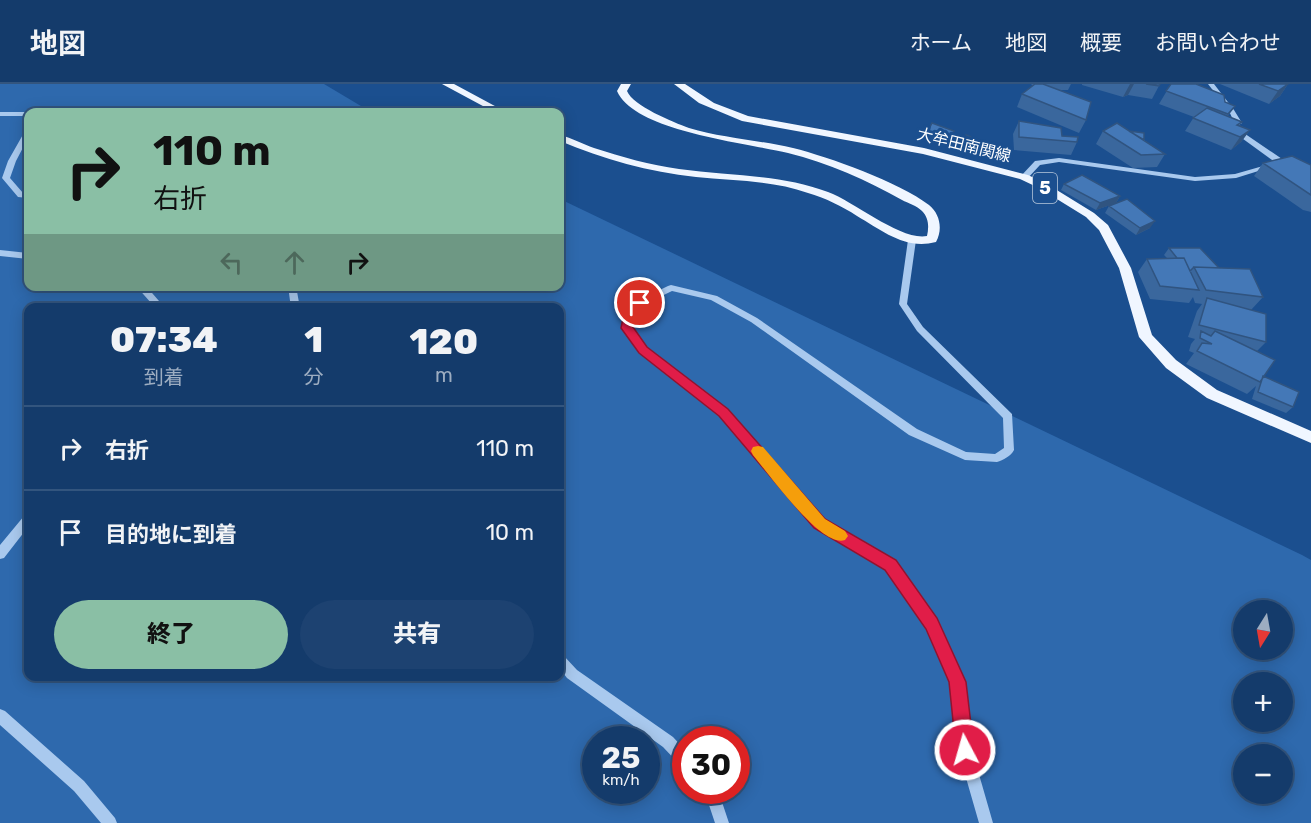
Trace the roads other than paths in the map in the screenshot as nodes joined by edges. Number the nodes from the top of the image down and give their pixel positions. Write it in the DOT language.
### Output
graph roads {
  1 [pos="447,84"];
  2 [pos="626,84"];
  3 [pos="679,84"];
  4 [pos="1211,84"];
  5 [pos="493,108"];
  6 [pos="24,113"];
  7 [pos="0,114"];
  8 [pos="564,139"];
  9 [pos="24,140"];
  10 [pos="1282,163"];
  11 [pos="1292,167"];
  12 [pos="1024,177"];
  13 [pos="24,195"];
  14 [pos="912,240"];
  15 [pos="0,253"];
  16 [pos="24,256"];
  17 [pos="145,291"];
  18 [pos="156,303"];
  19 [pos="1311,437"];
  20 [pos="24,524"];
  21 [pos="0,554"];
  22 [pos="564,665"];
  23 [pos="0,716"];
  24 [pos="672,746"];
  25 [pos="716,804"];
  26 [pos="110,823"];
  27 [pos="722,823"];
  28 [pos="986,823"];
  1 -- 5 [label="main road"];
  2 -- 14 [label="main road"];
  3 -- 12 [label="main road, 大牟田南関線 / 5"];
  4 -- 10 [label="street"];
  6 -- 7 [label="street"];
  8 -- 14 [label="main road"];
  9 -- 13 [label="street"];
  10 -- 11 [label="street"];
  10 -- 12 [label="street"];
  12 -- 19 [label="main road, 大牟田南関線 / 5"];
  14 -- 28 [label="street"];
  15 -- 16 [label="street"];
  17 -- 18 [label="street"];
  20 -- 21 [label="street"];
  22 -- 24 [label="street"];
  23 -- 26 [label="street"];
  25 -- 27 [label="street"];
}
